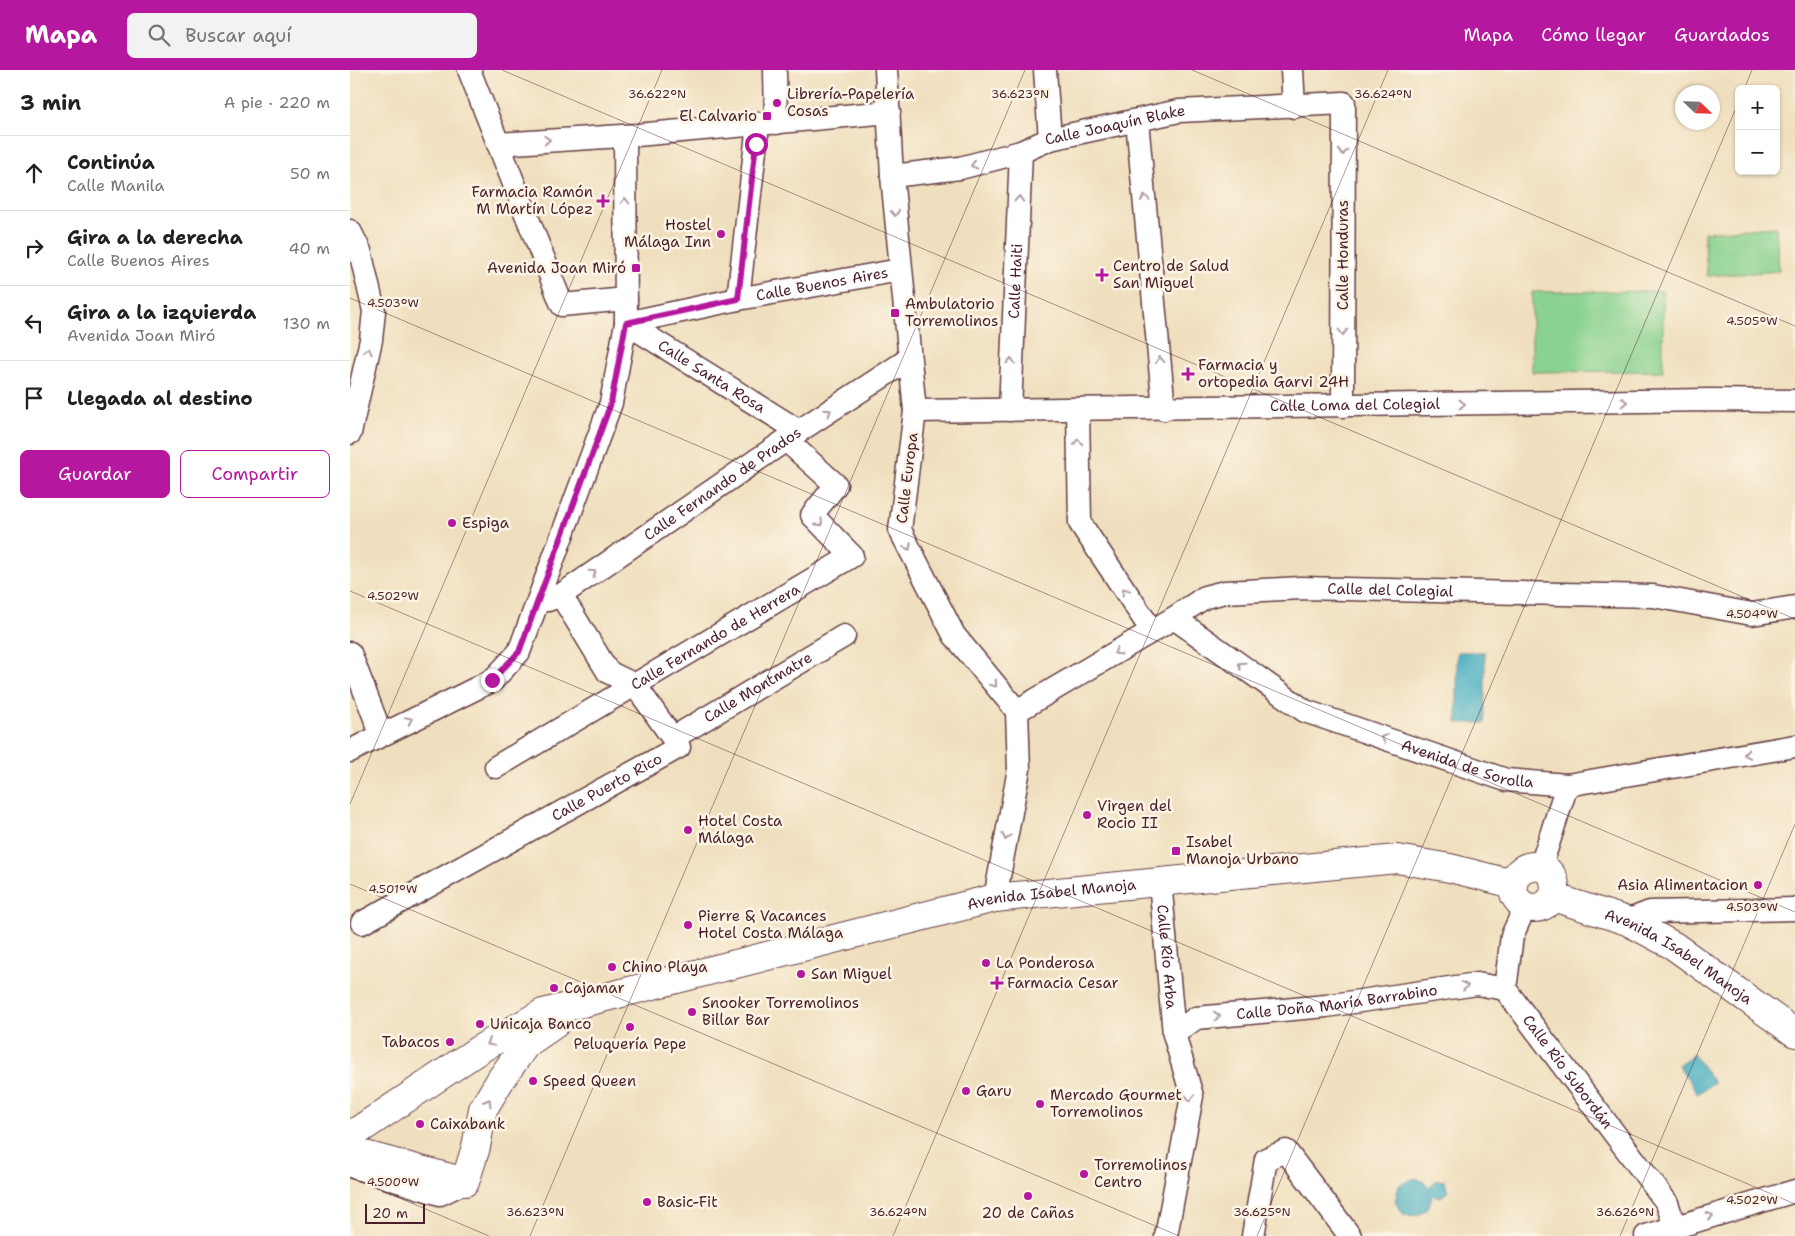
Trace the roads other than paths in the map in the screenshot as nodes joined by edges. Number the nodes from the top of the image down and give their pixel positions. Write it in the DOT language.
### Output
graph roads {
  1 [pos="469,70"];
  2 [pos="775,70"];
  3 [pos="886,70"];
  4 [pos="1044,70"];
  5 [pos="1292,70"];
  6 [pos="1344,104"];
  7 [pos="1294,107"];
  8 [pos="889,112"];
  9 [pos="1137,121"];
  10 [pos="767,124"];
  11 [pos="625,136"];
  12 [pos="1050,139"];
  13 [pos="498,144"];
  14 [pos="1021,152"];
  15 [pos="892,176"];
  16 [pos="350,230"];
  17 [pos="900,270"];
  18 [pos="626,298"];
  19 [pos="738,299"];
  20 [pos="626,323"];
  21 [pos="909,359"];
  22 [pos="1795,401"];
  23 [pos="1343,406"];
  24 [pos="1078,409"];
  25 [pos="1164,409"];
  26 [pos="1010,410"];
  27 [pos="915,411"];
  28 [pos="350,433"];
  29 [pos="792,435"];
  30 [pos="836,485"];
  31 [pos="561,595"];
  32 [pos="536,606"];
  33 [pos="1795,607"];
  34 [pos="1174,618"];
  35 [pos="1152,631"];
  36 [pos="844,636"];
  37 [pos="350,653"];
  38 [pos="635,685"];
  39 [pos="1017,711"];
  40 [pos="381,734"];
  41 [pos="672,738"];
  42 [pos="1795,746"];
  43 [pos="350,751"];
  44 [pos="496,767"];
  45 [pos="1567,785"];
  46 [pos="1540,866"];
  47 [pos="1160,881"];
  48 [pos="1519,895"];
  49 [pos="1553,897"];
  50 [pos="995,898"];
  51 [pos="1795,909"];
  52 [pos="1627,921"];
  53 [pos="362,923"];
  54 [pos="1505,989"];
  55 [pos="599,998"];
  56 [pos="1795,1033"];
  57 [pos="1174,1034"];
  58 [pos="350,1136"];
  59 [pos="350,1158"];
  60 [pos="350,1166"];
  61 [pos="465,1182"];
  62 [pos="1795,1191"];
  63 [pos="1675,1227"];
  64 [pos="1166,1236"];
  65 [pos="1253,1236"];
  66 [pos="1350,1236"];
  67 [pos="1646,1236"];
  1 -- 13 [label="street"];
  2 -- 10 [label="street"];
  3 -- 8 [label="street, Calle Europa"];
  4 -- 12 [label="street"];
  5 -- 7 [label="street"];
  6 -- 7 [label="street, Calle Joaquín Blake"];
  6 -- 23 [label="street, Calle Honduras, one-way"];
  7 -- 9 [label="street, Calle Joaquín Blake"];
  8 -- 10 [label="street"];
  8 -- 15 [label="street, Calle Europa"];
  9 -- 12 [label="street, Calle Joaquín Blake"];
  25 -- 9 [label="street, one-way"];
  10 -- 11 [label="street"];
  10 -- 19 [label="street"];
  13 -- 11 [label="street, one-way"];
  18 -- 11 [label="street, one-way"];
  12 -- 14 [label="street, Calle Joaquín Blake"];
  13 -- 18 [label="street"];
  14 -- 15 [label="street, Calle Joaquín Blake, one-way"];
  26 -- 14 [label="street, Calle Haiti, one-way"];
  15 -- 17 [label="street, Calle Europa, one-way"];
  28 -- 16 [label="street, one-way"];
  17 -- 19 [label="street, Calle Buenos Aires"];
  17 -- 21 [label="street, Calle Europa"];
  18 -- 20 [label="street"];
  19 -- 20 [label="street, Calle Buenos Aires"];
  20 -- 29 [label="street, Calle Santa Rosa"];
  20 -- 32 [label="street"];
  21 -- 27 [label="street, Calle Europa"];
  29 -- 21 [label="street, Calle Fernando de Prados, one-way"];
  23 -- 22 [label="street, Calle Loma del Colegial, one-way"];
  23 -- 25 [label="street, Calle Loma del Colegial"];
  24 -- 25 [label="street, Calle Loma del Colegial"];
  24 -- 26 [label="street, Calle Loma del Colegial"];
  35 -- 24 [label="street, one-way"];
  26 -- 27 [label="street, Calle Loma del Colegial"];
  27 -- 39 [label="street, Calle Europa, one-way"];
  29 -- 30 [label="street, Calle Santa Rosa"];
  31 -- 29 [label="street, Calle Fernando de Prados, one-way"];
  30 -- 38 [label="street, Calle Fernando de Herrera, one-way"];
  31 -- 32 [label="street, Calle Fernando de Prados"];
  31 -- 38 [label="street, Calle Puerto Rico"];
  40 -- 32 [label="street, one-way"];
  33 -- 34 [label="street, Calle del Colegial"];
  34 -- 35 [label="street, Calle del Colegial"];
  45 -- 34 [label="street, Avenida de Sorolla, one-way"];
  35 -- 39 [label="street, Calle del Colegial, one-way"];
  36 -- 41 [label="street, Calle Montmatre"];
  37 -- 40 [label="street"];
  38 -- 41 [label="street, Calle Puerto Rico"];
  38 -- 44 [label="street, Calle Fernando de Herrera"];
  39 -- 50 [label="street, one-way"];
  40 -- 43 [label="street"];
  41 -- 53 [label="street, Calle Puerto Rico"];
  42 -- 45 [label="street, Avenida de Sorolla, one-way"];
  45 -- 46 [label="street"];
  46 -- 48 [label="main road"];
  46 -- 49 [label="main road"];
  47 -- 48 [label="main road, Avenida Isabel Manoja"];
  47 -- 50 [label="main road, Avenida Isabel Manoja"];
  47 -- 57 [label="street, Calle Río Arba"];
  48 -- 49 [label="main road"];
  48 -- 54 [label="street"];
  49 -- 52 [label="main road, Avenida Isabel Manoja"];
  50 -- 55 [label="main road, Avenida Isabel Manoja"];
  51 -- 52 [label="street"];
  52 -- 56 [label="main road, Avenida Isabel Manoja"];
  57 -- 54 [label="street, Calle Doña María Barrabino, one-way"];
  54 -- 63 [label="street, Calle Río Subordán"];
  55 -- 58 [label="main road, Avenida Isabel Manoja, one-way"];
  61 -- 55 [label="main road, Avenida Isabel Manoja, one-way"];
  57 -- 64 [label="street, Calle Río Arba, one-way"];
  59 -- 61 [label="main road"];
  60 -- 61 [label="street"];
  63 -- 62 [label="street, one-way"];
  63 -- 67 [label="street"];
  65 -- 66 [label="street"];
}
